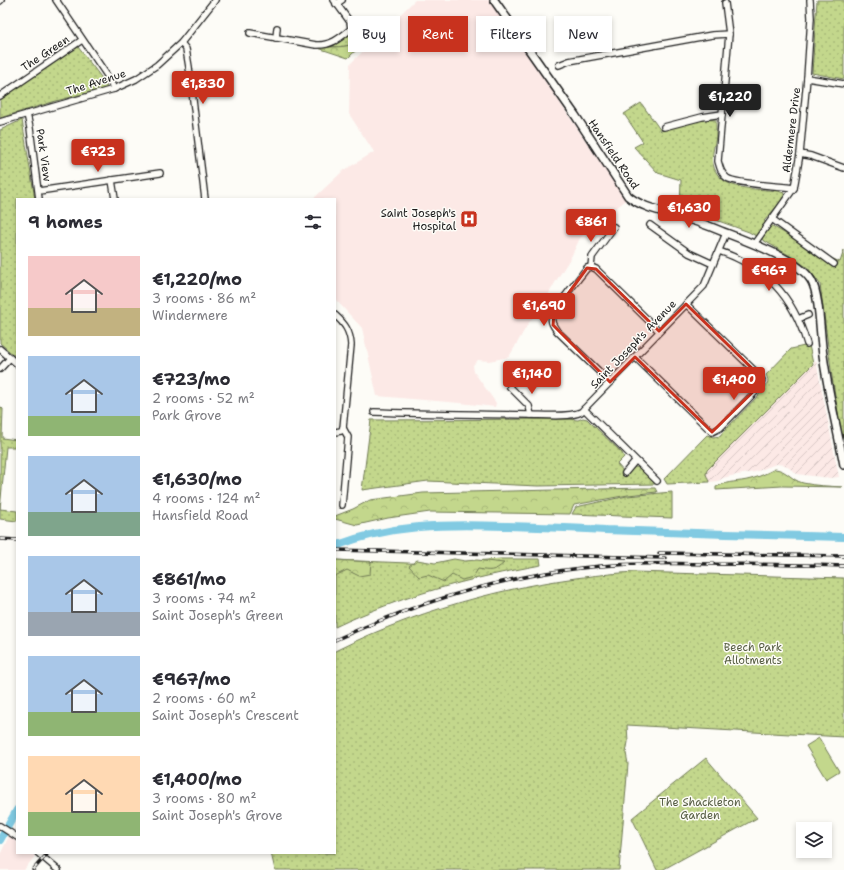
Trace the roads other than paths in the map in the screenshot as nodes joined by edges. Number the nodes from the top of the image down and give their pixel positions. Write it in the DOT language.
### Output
graph roads {
  1 [pos="56,0"];
  2 [pos="215,0"];
  3 [pos="342,0"];
  4 [pos="494,0"];
  5 [pos="810,0"];
  6 [pos="335,2"];
  7 [pos="725,3"];
  8 [pos="277,28"];
  9 [pos="250,33"];
  10 [pos="729,34"];
  11 [pos="276,38"];
  12 [pos="82,40"];
  13 [pos="181,43"];
  14 [pos="559,65"];
  15 [pos="807,78"];
  16 [pos="844,84"];
  17 [pos="114,89"];
  18 [pos="0,96"];
  19 [pos="27,114"];
  20 [pos="722,114"];
  21 [pos="0,122"];
  22 [pos="664,127"];
  23 [pos="800,154"];
  24 [pos="844,168"];
  25 [pos="160,173"];
  26 [pos="112,180"];
  27 [pos="794,188"];
  28 [pos="39,191"];
  29 [pos="39,198"];
  30 [pos="115,198"];
  31 [pos="205,198"];
  32 [pos="772,219"];
  33 [pos="650,225"];
  34 [pos="614,227"];
  35 [pos="662,227"];
  36 [pos="657,231"];
  37 [pos="726,233"];
  38 [pos="754,244"];
  39 [pos="719,251"];
  40 [pos="713,264"];
  41 [pos="834,264"];
  42 [pos="591,267"];
  43 [pos="686,304"];
  44 [pos="808,315"];
  45 [pos="336,316"];
  46 [pos="798,319"];
  47 [pos="660,331"];
  48 [pos="807,344"];
  49 [pos="0,349"];
  50 [pos="635,357"];
  51 [pos="10,358"];
  52 [pos="16,363"];
  53 [pos="0,369"];
  54 [pos="610,382"];
  55 [pos="510,387"];
  56 [pos="584,409"];
  57 [pos="374,412"];
  58 [pos="531,415"];
  59 [pos="343,428"];
  60 [pos="336,432"];
  61 [pos="635,461"];
  62 [pos="844,465"];
  63 [pos="625,473"];
  64 [pos="657,481"];
  65 [pos="342,505"];
  66 [pos="0,826"];
  67 [pos="16,835"];
  68 [pos="39,854"];
  69 [pos="58,870"];
  1 -- 12 [label="street, The Green"];
  2 -- 13 [label="street, The Avenue"];
  3 -- 6 [label="street"];
  4 -- 37 [label="street, Hansfield Road"];
  5 -- 15 [label="street, Aldermere Drive"];
  6 -- 11 [label="street"];
  7 -- 10 [label="street"];
  8 -- 11 [label="street"];
  9 -- 11 [label="street"];
  10 -- 14 [label="street"];
  10 -- 20 [label="street"];
  12 -- 17 [label="street, The Green"];
  12 -- 18 [label="street, The Green"];
  13 -- 17 [label="street, The Avenue"];
  13 -- 31 [label="street"];
  15 -- 16 [label="street, Aldermere Drive"];
  15 -- 23 [label="street, Aldermere Drive"];
  17 -- 19 [label="street, The Avenue"];
  19 -- 21 [label="street, The Avenue"];
  19 -- 28 [label="street, Park View"];
  20 -- 22 [label="street"];
  20 -- 27 [label="street"];
  23 -- 24 [label="street"];
  23 -- 27 [label="street, Aldermere Drive"];
  25 -- 26 [label="street"];
  26 -- 28 [label="street"];
  26 -- 30 [label="street"];
  27 -- 32 [label="street, Aldermere Drive"];
  28 -- 29 [label="street, Park View"];
  32 -- 38 [label="street, Aldermere Drive"];
  32 -- 41 [label="street"];
  33 -- 36 [label="street"];
  34 -- 42 [label="street"];
  35 -- 36 [label="street"];
  36 -- 40 [label="street"];
  37 -- 38 [label="street, Hansfield Road"];
  37 -- 39 [label="street, Saint Joseph's Avenue"];
  38 -- 62 [label="street, Hansfield Road"];
  39 -- 40 [label="street, Saint Joseph's Avenue"];
  39 -- 46 [label="street"];
  40 -- 43 [label="street, Saint Joseph's Avenue"];
  42 -- 47 [label="street"];
  42 -- 54 [label="street"];
  43 -- 47 [label="street, Saint Joseph's Avenue"];
  43 -- 50 [label="street"];
  44 -- 46 [label="street"];
  45 -- 59 [label="street"];
  46 -- 48 [label="street"];
  47 -- 50 [label="street, Saint Joseph's Avenue"];
  49 -- 51 [label="street"];
  50 -- 54 [label="street, Saint Joseph's Avenue"];
  51 -- 52 [label="street"];
  51 -- 53 [label="street"];
  54 -- 56 [label="street, Saint Joseph's Avenue"];
  55 -- 58 [label="street"];
  56 -- 58 [label="street, Saint Joseph's Avenue"];
  56 -- 61 [label="street"];
  57 -- 58 [label="street, Saint Joseph's Avenue"];
  59 -- 60 [label="street"];
  59 -- 65 [label="street"];
  61 -- 63 [label="street"];
  61 -- 64 [label="street"];
  66 -- 67 [label="street"];
  68 -- 69 [label="street"];
}
